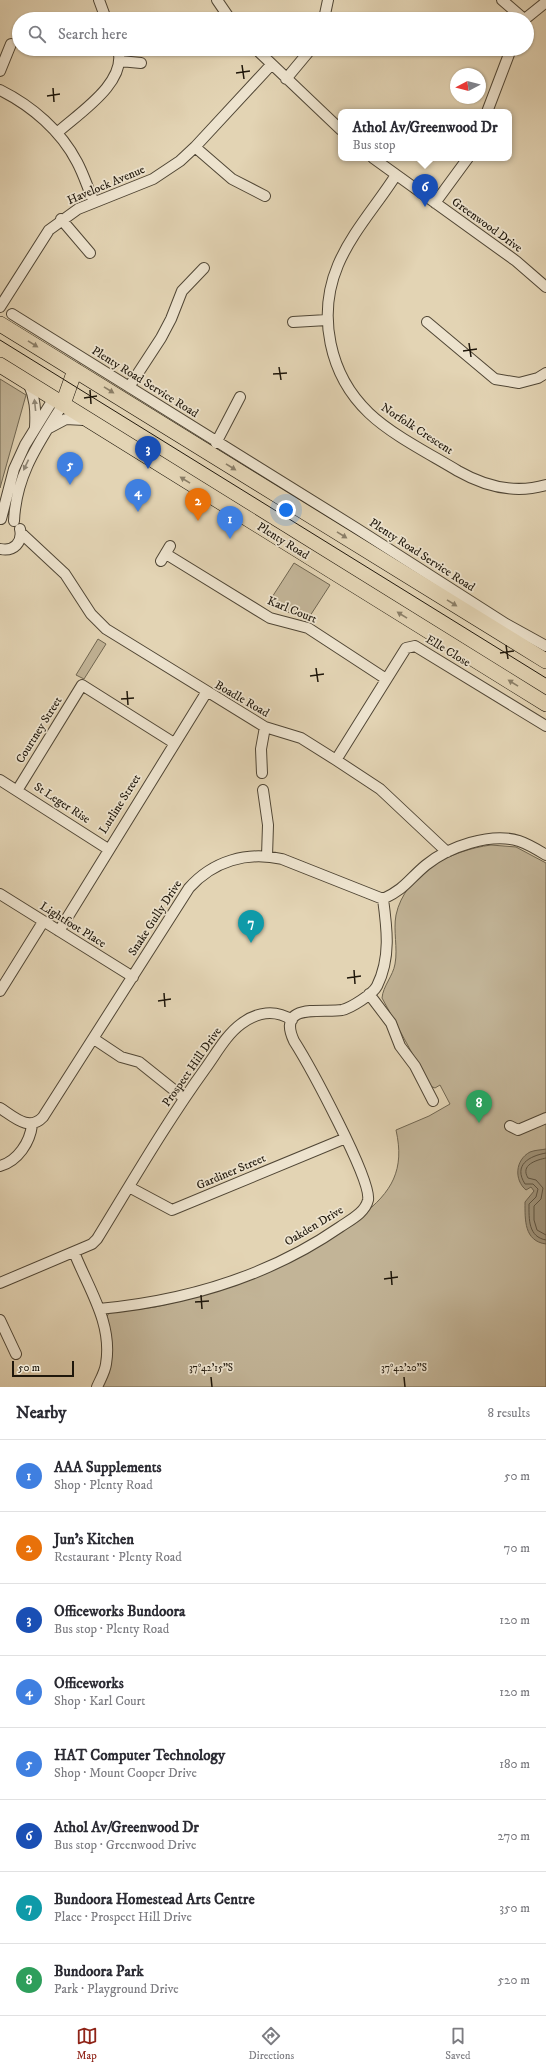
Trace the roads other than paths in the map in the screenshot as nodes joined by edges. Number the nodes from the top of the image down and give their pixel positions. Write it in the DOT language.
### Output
graph roads {
  1 [pos="99,0"];
  2 [pos="217,0"];
  3 [pos="328,0"];
  4 [pos="502,0"];
  5 [pos="546,2"];
  6 [pos="103,12"];
  7 [pos="225,12"];
  8 [pos="325,12"];
  9 [pos="517,12"];
  10 [pos="534,12"];
  11 [pos="11,44"];
  12 [pos="119,56"];
  13 [pos="263,56"];
  14 [pos="305,56"];
  15 [pos="508,56"];
  16 [pos="120,61"];
  17 [pos="141,63"];
  18 [pos="272,65"];
  19 [pos="0,71"];
  20 [pos="286,79"];
  21 [pos="0,90"];
  22 [pos="488,109"];
  23 [pos="338,127"];
  24 [pos="58,132"];
  25 [pos="195,146"];
  26 [pos="377,161"];
  27 [pos="466,161"];
  28 [pos="396,175"];
  29 [pos="265,196"];
  30 [pos="94,202"];
  31 [pos="435,203"];
  32 [pos="61,219"];
  33 [pos="90,253"];
  34 [pos="204,268"];
  35 [pos="546,287"];
  36 [pos="0,308"];
  37 [pos="12,314"];
  38 [pos="327,320"];
  39 [pos="293,322"];
  40 [pos="427,322"];
  41 [pos="0,324"];
  42 [pos="33,327"];
  43 [pos="15,333"];
  44 [pos="0,365"];
  45 [pos="76,370"];
  46 [pos="546,373"];
  47 [pos="28,382"];
  48 [pos="129,387"];
  49 [pos="240,397"];
  50 [pos="58,401"];
  51 [pos="91,422"];
  52 [pos="35,429"];
  53 [pos="46,431"];
  54 [pos="216,442"];
  55 [pos="546,486"];
  56 [pos="281,490"];
  57 [pos="1,519"];
  58 [pos="14,521"];
  59 [pos="21,533"];
  60 [pos="16,546"];
  61 [pos="39,550"];
  62 [pos="1,552"];
  63 [pos="166,553"];
  64 [pos="546,646"];
  65 [pos="546,661"];
  66 [pos="386,679"];
  67 [pos="206,693"];
  68 [pos="546,704"];
  69 [pos="546,726"];
  70 [pos="265,727"];
  71 [pos="174,743"];
  72 [pos="336,760"];
  73 [pos="262,773"];
  74 [pos="0,780"];
  75 [pos="18,790"];
  76 [pos="262,790"];
  77 [pos="108,849"];
  78 [pos="447,852"];
  79 [pos="267,856"];
  80 [pos="546,856"];
  81 [pos="0,894"];
  82 [pos="383,899"];
  83 [pos="43,922"];
  84 [pos="59,931"];
  85 [pos="133,977"];
  86 [pos="0,991"];
  87 [pos="369,994"];
  88 [pos="292,1020"];
  89 [pos="94,1039"];
  90 [pos="184,1098"];
  91 [pos="433,1101"];
  92 [pos="0,1108"];
  93 [pos="546,1118"];
  94 [pos="32,1125"];
  95 [pos="510,1126"];
  96 [pos="346,1138"];
  97 [pos="0,1166"];
  98 [pos="129,1187"];
  99 [pos="74,1252"];
  100 [pos="0,1283"];
  101 [pos="100,1309"];
  102 [pos="0,1320"];
  103 [pos="16,1354"];
  104 [pos="97,1387"];
  1 -- 6 [label="street"];
  2 -- 7 [label="street"];
  3 -- 8 [label="street"];
  4 -- 9 [label="street"];
  5 -- 10 [label="street"];
  11 -- 19 [label="street"];
  12 -- 16 [label="street"];
  13 -- 18 [label="street"];
  14 -- 20 [label="street"];
  15 -- 22 [label="street"];
  16 -- 17 [label="street"];
  16 -- 24 [label="street"];
  18 -- 20 [label="street"];
  18 -- 25 [label="street, Havelock Avenue"];
  20 -- 23 [label="street"];
  21 -- 24 [label="street"];
  24 -- 30 [label="street"];
  25 -- 29 [label="street"];
  25 -- 30 [label="street, Havelock Avenue"];
  26 -- 28 [label="street, Greenwood Drive"];
  27 -- 31 [label="street"];
  28 -- 31 [label="street, Greenwood Drive"];
  28 -- 38 [label="street, Norfolk Crescent"];
  30 -- 32 [label="street, Havelock Avenue"];
  31 -- 35 [label="street, Greenwood Drive"];
  32 -- 33 [label="street"];
  32 -- 36 [label="street, Havelock Avenue"];
  34 -- 48 [label="street"];
  37 -- 42 [label="street, Plenty Road Service Road"];
  38 -- 39 [label="street"];
  38 -- 55 [label="street, Norfolk Crescent"];
  40 -- 46 [label="street"];
  41 -- 43 [label="highway"];
  42 -- 43 [label="street"];
  42 -- 48 [label="street, Plenty Road Service Road"];
  43 -- 45 [label="highway, one-way"];
  44 -- 47 [label="highway, Plenty Road"];
  45 -- 50 [label="highway"];
  45 -- 56 [label="highway, one-way"];
  47 -- 50 [label="highway, Plenty Road"];
  52 -- 47 [label="street, one-way"];
  48 -- 54 [label="street, Plenty Road Service Road"];
  49 -- 54 [label="street"];
  50 -- 51 [label="highway, Plenty Road"];
  50 -- 52 [label="street"];
  50 -- 53 [label="street"];
  51 -- 53 [label="street"];
  68 -- 51 [label="highway, Plenty Road, one-way"];
  52 -- 57 [label="street"];
  53 -- 58 [label="street, one-way"];
  54 -- 56 [label="street, Plenty Road Service Road"];
  56 -- 64 [label="street, Plenty Road Service Road"];
  56 -- 65 [label="highway, one-way"];
  57 -- 58 [label="street"];
  58 -- 59 [label="street, Boadle Road"];
  59 -- 60 [label="street"];
  59 -- 61 [label="street, Boadle Road"];
  60 -- 61 [label="street"];
  60 -- 62 [label="street"];
  61 -- 67 [label="street, Boadle Road"];
  63 -- 66 [label="street, Karl Court"];
  66 -- 69 [label="street, Elle Close"];
  66 -- 72 [label="street, Elle Close"];
  67 -- 70 [label="street, Boadle Road"];
  67 -- 71 [label="street, Lurline Street"];
  70 -- 72 [label="street, Boadle Road"];
  70 -- 73 [label="street"];
  71 -- 75 [label="street, Courtney Street"];
  71 -- 77 [label="street, Lurline Street"];
  72 -- 78 [label="street, Boadle Road"];
  74 -- 75 [label="street, St Leger Rise"];
  75 -- 77 [label="street, St Leger Rise"];
  76 -- 79 [label="street"];
  77 -- 84 [label="street, Lurline Street"];
  78 -- 80 [label="street"];
  78 -- 82 [label="street"];
  79 -- 82 [label="street, Snake Gully Drive"];
  79 -- 85 [label="street, Snake Gully Drive"];
  81 -- 83 [label="street, Lightfoot Place"];
  82 -- 87 [label="street"];
  83 -- 84 [label="street, Lightfoot Place"];
  83 -- 86 [label="street"];
  84 -- 85 [label="street, Lightfoot Place"];
  85 -- 89 [label="street, Snake Gully Drive"];
  87 -- 88 [label="street"];
  87 -- 91 [label="street"];
  88 -- 90 [label="street, Prospect Hill Drive"];
  88 -- 96 [label="street, Oakden Drive"];
  89 -- 90 [label="street"];
  89 -- 94 [label="street, Snake Gully Drive"];
  90 -- 98 [label="street, Prospect Hill Drive"];
  92 -- 94 [label="street"];
  93 -- 95 [label="street"];
  94 -- 97 [label="street"];
  96 -- 98 [label="street, Gardiner Street"];
  96 -- 101 [label="street, Oakden Drive"];
  98 -- 99 [label="street, Prospect Hill Drive"];
  99 -- 100 [label="street, Prospect Hill Drive"];
  99 -- 101 [label="street"];
  101 -- 104 [label="street"];
  102 -- 103 [label="street"];
}
